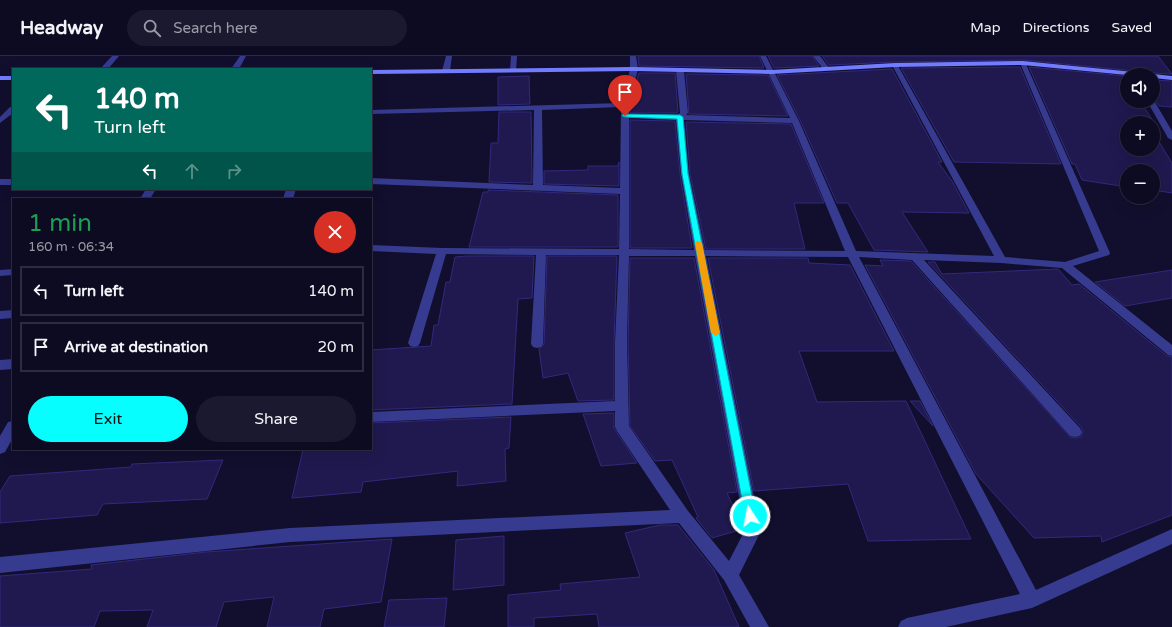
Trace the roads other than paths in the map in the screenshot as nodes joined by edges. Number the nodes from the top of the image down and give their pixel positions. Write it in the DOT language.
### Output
graph roads {
  1 [pos="116,56"];
  2 [pos="243,56"];
  3 [pos="449,56"];
  4 [pos="514,56"];
  5 [pos="633,56"];
  6 [pos="763,56"];
  7 [pos="816,56"];
  8 [pos="1024,63"];
  9 [pos="894,65"];
  10 [pos="105,68"];
  11 [pos="236,68"];
  12 [pos="634,68"];
  13 [pos="826,69"];
  14 [pos="514,70"];
  15 [pos="446,71"];
  16 [pos="680,71"];
  17 [pos="372,72"];
  18 [pos="771,72"];
  19 [pos="1120,72"];
  20 [pos="1160,77"];
  21 [pos="0,78"];
  22 [pos="12,78"];
  23 [pos="1172,78"];
  24 [pos="538,107"];
  25 [pos="1155,108"];
  26 [pos="12,110"];
  27 [pos="625,110"];
  28 [pos="372,112"];
  29 [pos="680,117"];
  30 [pos="0,121"];
  31 [pos="795,121"];
  32 [pos="1172,138"];
  33 [pos="372,181"];
  34 [pos="0,182"];
  35 [pos="12,182"];
  36 [pos="538,188"];
  37 [pos="624,191"];
  38 [pos="372,248"];
  39 [pos="442,251"];
  40 [pos="541,251"];
  41 [pos="624,252"];
  42 [pos="700,253"];
  43 [pos="852,254"];
  44 [pos="915,257"];
  45 [pos="1002,260"];
  46 [pos="1066,265"];
  47 [pos="12,272"];
  48 [pos="0,273"];
  49 [pos="12,314"];
  50 [pos="0,315"];
  51 [pos="414,343"];
  52 [pos="537,344"];
  53 [pos="1172,352"];
  54 [pos="12,364"];
  55 [pos="0,365"];
  56 [pos="622,406"];
  57 [pos="372,417"];
  58 [pos="1075,432"];
  59 [pos="683,516"];
  60 [pos="1172,536"];
  61 [pos="0,565"];
  62 [pos="730,575"];
  63 [pos="1032,600"];
  64 [pos="760,627"];
  65 [pos="907,627"];
  1 -- 10 [label="street"];
  2 -- 11 [label="street"];
  3 -- 15 [label="street"];
  4 -- 14 [label="street"];
  5 -- 12 [label="street"];
  6 -- 18 [label="street"];
  7 -- 13 [label="street"];
  8 -- 9 [label="street"];
  8 -- 19 [label="street"];
  8 -- 46 [label="street"];
  9 -- 13 [label="street"];
  9 -- 45 [label="street"];
  12 -- 14 [label="street"];
  12 -- 16 [label="street"];
  12 -- 27 [label="street"];
  13 -- 18 [label="street"];
  14 -- 15 [label="street"];
  15 -- 17 [label="street"];
  16 -- 18 [label="street"];
  16 -- 29 [label="street"];
  18 -- 31 [label="street"];
  20 -- 23 [label="street"];
  21 -- 22 [label="street"];
  24 -- 27 [label="street"];
  24 -- 28 [label="street"];
  24 -- 36 [label="street"];
  25 -- 32 [label="street"];
  26 -- 30 [label="street"];
  27 -- 29 [label="street"];
  27 -- 37 [label="street"];
  29 -- 31 [label="street"];
  29 -- 42 [label="street"];
  31 -- 43 [label="street"];
  33 -- 36 [label="street"];
  34 -- 35 [label="street"];
  36 -- 37 [label="street"];
  37 -- 41 [label="street"];
  38 -- 39 [label="street"];
  39 -- 40 [label="street"];
  39 -- 51 [label="street"];
  40 -- 41 [label="street"];
  40 -- 52 [label="street"];
  41 -- 42 [label="street"];
  41 -- 56 [label="street"];
  42 -- 43 [label="street"];
  42 -- 62 [label="street"];
  43 -- 44 [label="street"];
  43 -- 63 [label="street"];
  44 -- 45 [label="street"];
  44 -- 58 [label="street"];
  45 -- 46 [label="street"];
  46 -- 53 [label="street"];
  47 -- 48 [label="street"];
  49 -- 50 [label="street"];
  54 -- 55 [label="street"];
  56 -- 57 [label="street"];
  56 -- 59 [label="street"];
  59 -- 61 [label="street"];
  59 -- 62 [label="street"];
  60 -- 63 [label="street"];
  62 -- 64 [label="street"];
  63 -- 65 [label="street"];
}
